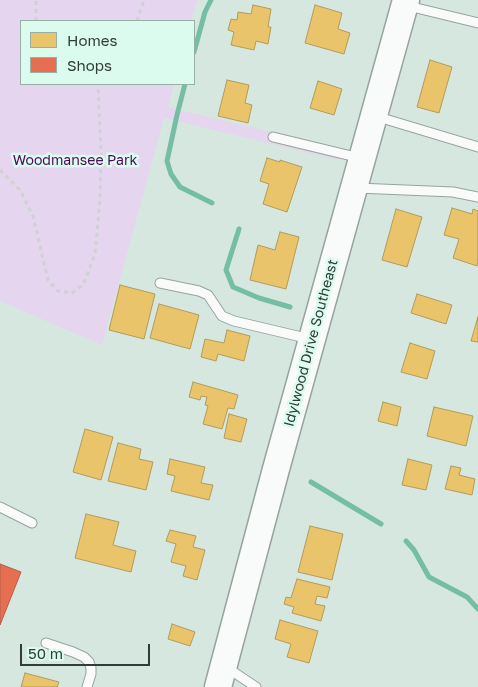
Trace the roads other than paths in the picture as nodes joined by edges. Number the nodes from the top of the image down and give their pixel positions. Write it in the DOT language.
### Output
graph roads {
  1 [pos="405,2"];
  2 [pos="478,23"];
  3 [pos="374,116"];
  4 [pos="273,137"];
  5 [pos="478,147"];
  6 [pos="362,159"];
  7 [pos="354,188"];
  8 [pos="478,197"];
  9 [pos="160,283"];
  10 [pos="312,339"];
  11 [pos="0,507"];
  12 [pos="32,523"];
  13 [pos="46,643"];
  14 [pos="221,676"];
  15 [pos="87,687"];
  16 [pos="256,687"];
  1 -- 2 [label="lane"];
  1 -- 3 [label="street, Idylwood Drive Southeast"];
  3 -- 5 [label="lane"];
  3 -- 6 [label="street, Idylwood Drive Southeast"];
  4 -- 6 [label="lane"];
  6 -- 7 [label="street, Idylwood Drive Southeast"];
  7 -- 8 [label="lane"];
  7 -- 10 [label="street, Idylwood Drive Southeast"];
  9 -- 10 [label="lane"];
  10 -- 14 [label="street, Idylwood Drive Southeast"];
  11 -- 12 [label="lane"];
  13 -- 15 [label="lane"];
  14 -- 16 [label="lane"];
}
